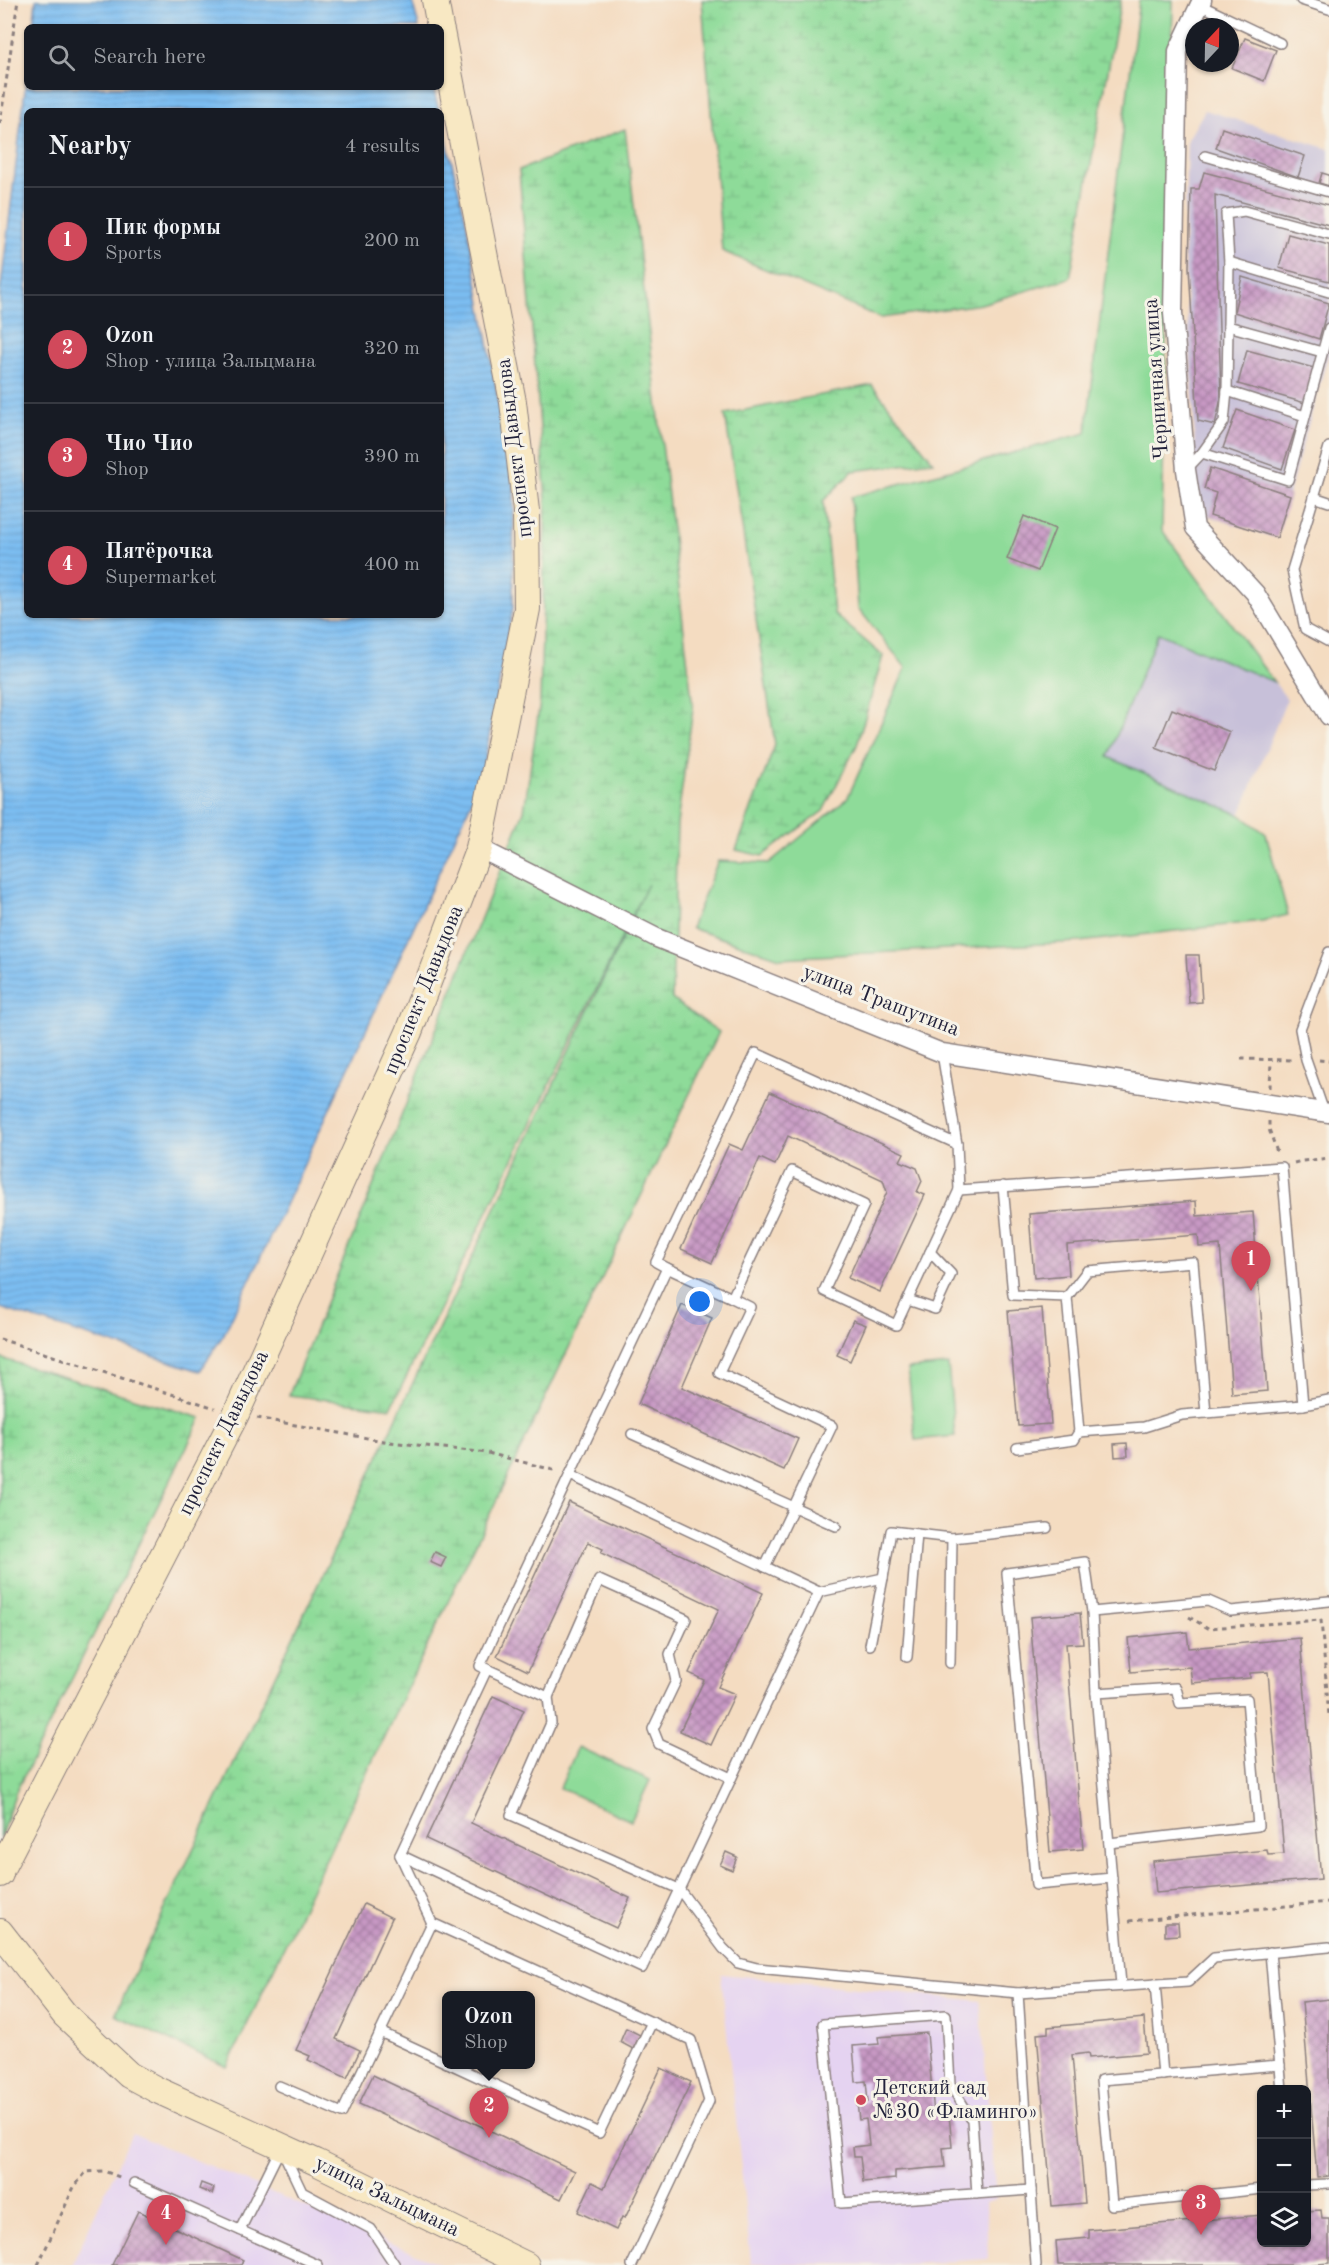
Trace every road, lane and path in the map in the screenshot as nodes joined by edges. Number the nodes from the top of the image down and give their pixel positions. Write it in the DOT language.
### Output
graph roads {
  1 [pos="18,0"];
  2 [pos="435,0"];
  3 [pos="1301,0"];
  4 [pos="1201,2"];
  5 [pos="1329,9"];
  6 [pos="440,24"];
  7 [pos="1280,43"];
  8 [pos="444,45"];
  9 [pos="0,124"];
  10 [pos="1205,156"];
  11 [pos="1329,192"];
  12 [pos="1329,234"];
  13 [pos="1229,262"];
  14 [pos="1329,292"];
  15 [pos="1228,326"];
  16 [pos="1329,328"];
  17 [pos="1322,352"];
  18 [pos="1227,392"];
  19 [pos="1305,416"];
  20 [pos="1329,447"];
  21 [pos="1202,453"];
  22 [pos="1186,470"];
  23 [pos="1314,497"];
  24 [pos="1329,502"];
  25 [pos="1329,642"];
  26 [pos="1329,715"];
  27 [pos="479,848"];
  28 [pos="1329,952"];
  29 [pos="942,1053"];
  30 [pos="1241,1059"];
  31 [pos="1270,1104"];
  32 [pos="1327,1118"];
  33 [pos="957,1144"];
  34 [pos="1329,1158"];
  35 [pos="1282,1167"];
  36 [pos="1003,1186"];
  37 [pos="959,1190"];
  38 [pos="930,1252"];
  39 [pos="668,1268"];
  40 [pos="1067,1297"];
  41 [pos="732,1298"];
  42 [pos="908,1300"];
  43 [pos="0,1339"];
  44 [pos="1329,1400"];
  45 [pos="1303,1405"];
  46 [pos="1206,1413"];
  47 [pos="236,1414"];
  48 [pos="1079,1432"];
  49 [pos="632,1434"];
  50 [pos="1017,1448"];
  51 [pos="570,1475"];
  52 [pos="794,1506"];
  53 [pos="836,1526"];
  54 [pos="1047,1528"];
  55 [pos="918,1534"];
  56 [pos="952,1538"];
  57 [pos="765,1567"];
  58 [pos="883,1578"];
  59 [pos="819,1592"];
  60 [pos="1329,1601"];
  61 [pos="1092,1612"];
  62 [pos="1184,1614"];
  63 [pos="870,1646"];
  64 [pos="907,1657"];
  65 [pos="950,1663"];
  66 [pos="487,1669"];
  67 [pos="1096,1693"];
  68 [pos="548,1697"];
  69 [pos="1329,1716"];
  70 [pos="731,1778"];
  71 [pos="1109,1843"];
  72 [pos="400,1855"];
  73 [pos="0,1874"];
  74 [pos="1112,1878"];
  75 [pos="679,1890"];
  76 [pos="1329,1902"];
  77 [pos="1116,1922"];
  78 [pos="432,1923"];
  79 [pos="0,1932"];
  80 [pos="1329,1947"];
  81 [pos="1270,1952"];
  82 [pos="1155,1984"];
  83 [pos="1121,1985"];
  84 [pos="1018,1993"];
  85 [pos="652,2022"];
  86 [pos="380,2032"];
  87 [pos="442,2061"];
  88 [pos="1280,2065"];
  89 [pos="460,2069"];
  90 [pos="1163,2075"];
  91 [pos="1282,2085"];
  92 [pos="279,2086"];
  93 [pos="281,2146"];
  94 [pos="134,2182"];
  95 [pos="1329,2184"];
  96 [pos="1311,2185"];
  97 [pos="1031,2190"];
  98 [pos="1257,2190"];
  99 [pos="977,2194"];
  100 [pos="240,2230"];
  101 [pos="38,2265"];
  102 [pos="318,2265"];
  103 [pos="395,2265"];
  104 [pos="526,2265"];
  105 [pos="632,2265"];
  106 [pos="1036,2265"];
  1 -- 9 [label="path"];
  2 -- 6 [label="street, проспект Давыдова"];
  3 -- 5 [label="lane"];
  4 -- 7 [label="lane"];
  4 -- 22 [label="street, Черничная улица"];
  8 -- 27 [label="street, проспект Давыдова"];
  10 -- 11 [label="lane"];
  12 -- 13 [label="lane"];
  13 -- 14 [label="lane"];
  13 -- 15 [label="lane"];
  15 -- 17 [label="lane"];
  15 -- 18 [label="lane"];
  16 -- 17 [label="lane"];
  17 -- 19 [label="lane"];
  18 -- 19 [label="lane"];
  18 -- 21 [label="lane"];
  19 -- 21 [label="lane"];
  20 -- 23 [label="lane"];
  21 -- 22 [label="lane"];
  22 -- 26 [label="street, Черничная улица"];
  23 -- 24 [label="lane"];
  23 -- 25 [label="lane"];
  27 -- 29 [label="street, улица Трашутина"];
  27 -- 47 [label="street, проспект Давыдова"];
  28 -- 32 [label="lane"];
  29 -- 31 [label="street, улица Трашутина"];
  29 -- 33 [label="lane"];
  30 -- 31 [label="path"];
  31 -- 32 [label="street, улица Трашутина"];
  31 -- 35 [label="path"];
  33 -- 37 [label="lane"];
  33 -- 39 [label="lane"];
  34 -- 35 [label="path"];
  35 -- 36 [label="lane"];
  35 -- 45 [label="lane"];
  36 -- 37 [label="lane"];
  36 -- 40 [label="lane"];
  37 -- 38 [label="lane"];
  38 -- 42 [label="lane"];
  38 -- 42 [label="lane"];
  39 -- 41 [label="lane"];
  39 -- 51 [label="lane"];
  40 -- 46 [label="lane"];
  40 -- 48 [label="lane"];
  41 -- 42 [label="lane"];
  41 -- 52 [label="lane"];
  43 -- 47 [label="path"];
  44 -- 45 [label="lane"];
  45 -- 46 [label="lane"];
  46 -- 48 [label="lane"];
  47 -- 51 [label="path"];
  47 -- 73 [label="street, проспект Давыдова"];
  48 -- 50 [label="lane"];
  49 -- 52 [label="lane"];
  51 -- 57 [label="lane"];
  51 -- 66 [label="lane"];
  52 -- 53 [label="lane"];
  52 -- 57 [label="lane"];
  54 -- 56 [label="lane"];
  55 -- 56 [label="lane"];
  55 -- 58 [label="lane"];
  55 -- 64 [label="lane"];
  56 -- 65 [label="lane"];
  57 -- 59 [label="lane"];
  58 -- 59 [label="lane"];
  58 -- 63 [label="lane"];
  59 -- 70 [label="lane"];
  60 -- 61 [label="lane"];
  61 -- 67 [label="lane"];
  61 -- 74 [label="lane"];
  62 -- 69 [label="path"];
  66 -- 68 [label="lane"];
  66 -- 72 [label="lane"];
  67 -- 71 [label="lane"];
  67 -- 71 [label="lane"];
  68 -- 70 [label="lane"];
  68 -- 75 [label="lane"];
  70 -- 75 [label="lane"];
  71 -- 74 [label="lane"];
  72 -- 75 [label="lane"];
  72 -- 78 [label="lane"];
  74 -- 77 [label="lane"];
  75 -- 84 [label="lane"];
  76 -- 77 [label="path"];
  77 -- 83 [label="lane"];
  78 -- 85 [label="lane"];
  78 -- 86 [label="lane"];
  79 -- 93 [label="street"];
  80 -- 81 [label="lane"];
  81 -- 82 [label="lane"];
  81 -- 88 [label="lane"];
  82 -- 83 [label="lane"];
  82 -- 90 [label="lane"];
  83 -- 84 [label="lane"];
  84 -- 97 [label="lane"];
  85 -- 89 [label="lane"];
  85 -- 105 [label="lane"];
  86 -- 87 [label="lane"];
  86 -- 92 [label="lane"];
  88 -- 90 [label="lane"];
  88 -- 91 [label="lane"];
  90 -- 98 [label="lane"];
  93 -- 100 [label="lane"];
  93 -- 103 [label="lane"];
  93 -- 104 [label="street, улица Зальцмана"];
  94 -- 100 [label="lane"];
  94 -- 101 [label="path"];
  95 -- 96 [label="lane"];
  97 -- 99 [label="lane"];
  97 -- 106 [label="lane"];
  99 -- 99 [label="lane"];
  100 -- 102 [label="lane"];
}
